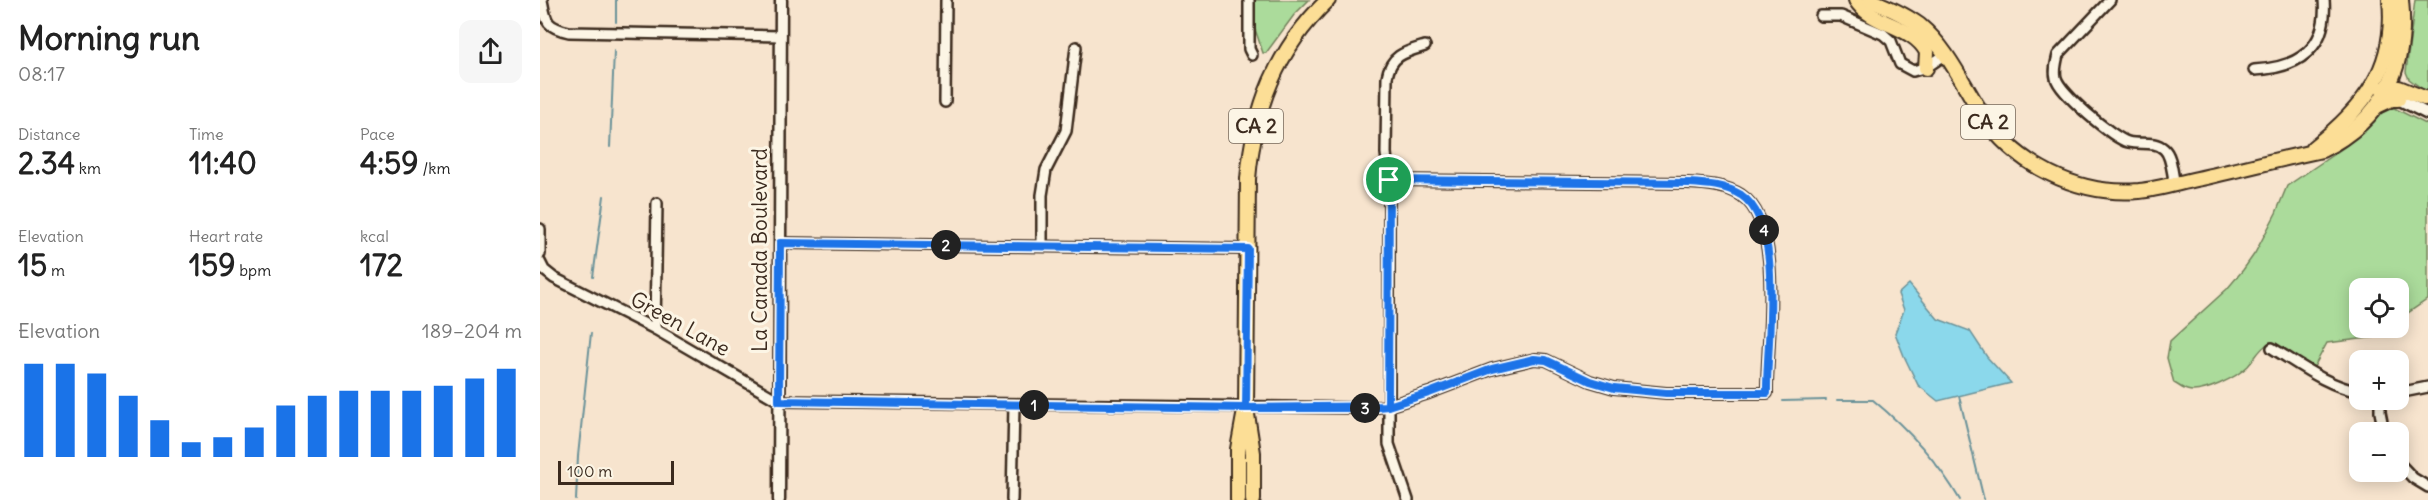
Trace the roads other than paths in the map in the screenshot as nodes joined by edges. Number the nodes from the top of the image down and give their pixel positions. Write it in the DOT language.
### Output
graph roads {
  1 [pos="542,0"];
  2 [pos="781,0"];
  3 [pos="946,0"];
  4 [pos="1249,0"];
  5 [pos="1328,0"];
  6 [pos="1856,0"];
  7 [pos="1870,0"];
  8 [pos="2110,0"];
  9 [pos="2324,0"];
  10 [pos="2390,0"];
  11 [pos="2401,0"];
  12 [pos="1821,16"];
  13 [pos="2390,25"];
  14 [pos="781,36"];
  15 [pos="1425,46"];
  16 [pos="1076,47"];
  17 [pos="1946,54"];
  18 [pos="1252,55"];
  19 [pos="2398,63"];
  20 [pos="1926,68"];
  21 [pos="2254,70"];
  22 [pos="2394,93"];
  23 [pos="2426,99"];
  24 [pos="945,102"];
  25 [pos="2428,114"];
  26 [pos="2307,153"];
  27 [pos="1389,180"];
  28 [pos="2175,184"];
  29 [pos="657,203"];
  30 [pos="540,229"];
  31 [pos="780,243"];
  32 [pos="1042,246"];
  33 [pos="1248,249"];
  34 [pos="540,254"];
  35 [pos="540,262"];
  36 [pos="655,329"];
  37 [pos="2272,348"];
  38 [pos="2428,387"];
  39 [pos="2349,390"];
  40 [pos="2409,391"];
  41 [pos="779,401"];
  42 [pos="1014,404"];
  43 [pos="1388,406"];
  44 [pos="1246,408"];
  45 [pos="2409,473"];
  46 [pos="2428,487"];
  47 [pos="779,500"];
  48 [pos="1012,500"];
  49 [pos="1238,500"];
  50 [pos="1253,500"];
  51 [pos="1408,500"];
  1 -- 14 [label="street"];
  2 -- 14 [label="street, La Canada Boulevard"];
  3 -- 24 [label="street"];
  4 -- 18 [label="street"];
  5 -- 33 [label="main road, CA 2"];
  6 -- 20 [label="main road"];
  7 -- 17 [label="main road, CA 2"];
  8 -- 28 [label="street"];
  9 -- 21 [label="street"];
  10 -- 13 [label="main road, CA 2"];
  11 -- 19 [label="main road"];
  12 -- 20 [label="street"];
  13 -- 22 [label="main road"];
  13 -- 26 [label="main road, CA 2"];
  14 -- 31 [label="street, La Canada Boulevard"];
  15 -- 27 [label="street"];
  16 -- 32 [label="street"];
  17 -- 20 [label="street"];
  17 -- 28 [label="main road, CA 2"];
  19 -- 22 [label="main road"];
  19 -- 23 [label="main road"];
  22 -- 23 [label="main road"];
  22 -- 25 [label="street"];
  22 -- 26 [label="main road, CA 2"];
  22 -- 26 [label="main road"];
  26 -- 28 [label="main road, CA 2"];
  27 -- 43 [label="street"];
  27 -- 43 [label="street, Green Lane"];
  29 -- 36 [label="street"];
  30 -- 34 [label="street"];
  31 -- 32 [label="street"];
  31 -- 41 [label="street, La Canada Boulevard"];
  32 -- 33 [label="street"];
  33 -- 44 [label="main road, CA 2"];
  35 -- 36 [label="street, Green Lane"];
  36 -- 41 [label="street, Green Lane"];
  37 -- 39 [label="street"];
  38 -- 40 [label="street"];
  41 -- 42 [label="street, Green Lane"];
  41 -- 47 [label="street, La Canada Boulevard"];
  42 -- 44 [label="street, Green Lane"];
  42 -- 48 [label="street"];
  43 -- 44 [label="street, Green Lane"];
  43 -- 51 [label="street"];
  44 -- 49 [label="main road, CA 2"];
  44 -- 50 [label="main road, CA 2"];
  45 -- 46 [label="street"];
}
